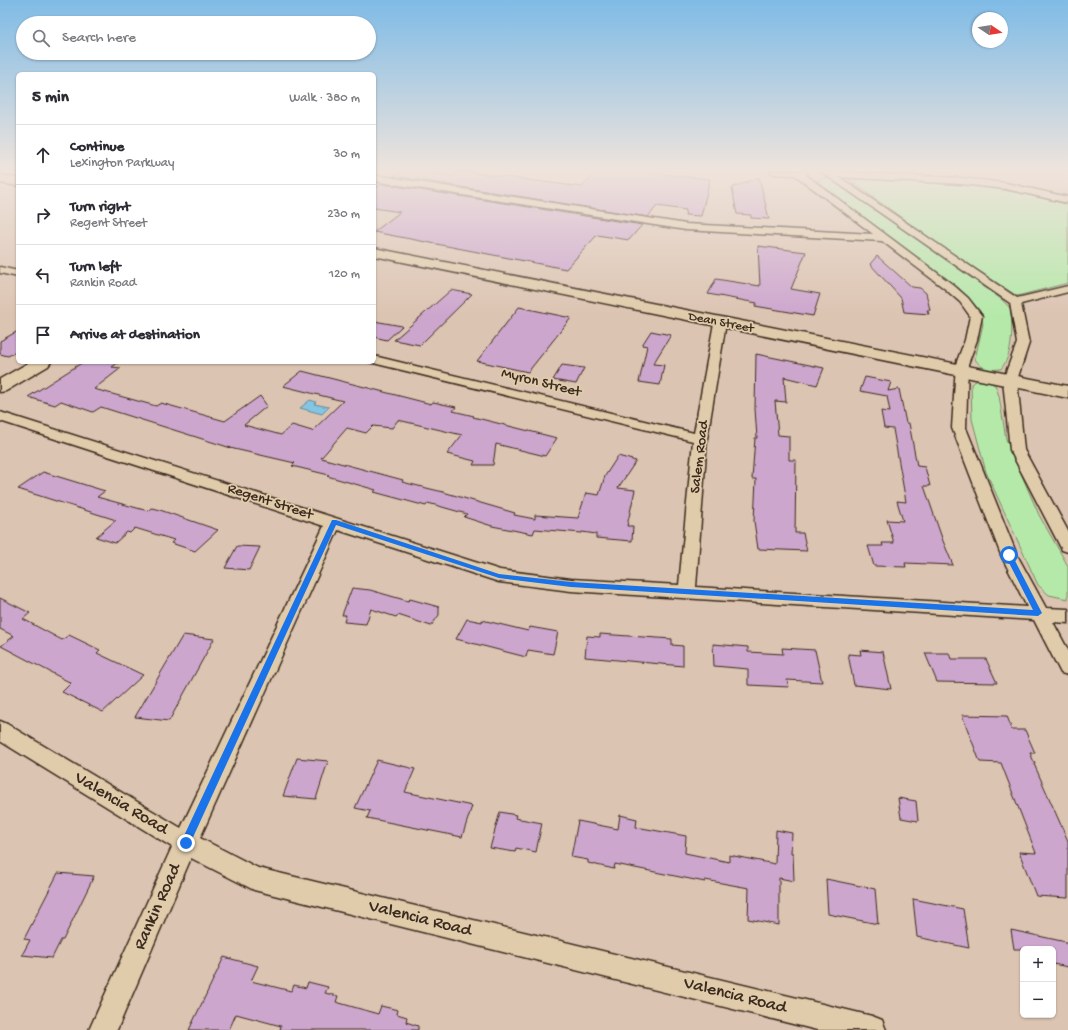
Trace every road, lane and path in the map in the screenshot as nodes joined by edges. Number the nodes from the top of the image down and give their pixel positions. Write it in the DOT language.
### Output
graph roads {
  1 [pos="635,219"];
  2 [pos="862,219"];
  3 [pos="884,219"];
  4 [pos="883,238"];
  5 [pos="376,252"];
  6 [pos="0,270"];
  7 [pos="16,274"];
  8 [pos="1068,289"];
  9 [pos="1015,302"];
  10 [pos="720,323"];
  11 [pos="376,360"];
  12 [pos="39,364"];
  13 [pos="961,371"];
  14 [pos="1010,380"];
  15 [pos="0,387"];
  16 [pos="1068,392"];
  17 [pos="0,416"];
  18 [pos="700,439"];
  19 [pos="334,522"];
  20 [pos="1068,546"];
  21 [pos="687,592"];
  22 [pos="1038,613"];
  23 [pos="1068,616"];
  24 [pos="1068,668"];
  25 [pos="0,730"];
  26 [pos="186,843"];
  27 [pos="103,1030"];
  28 [pos="872,1030"];
  1 -- 4 [label="street"];
  2 -- 4 [label="street"];
  3 -- 9 [label="street"];
  4 -- 13 [label="street"];
  5 -- 10 [label="street, Dean Street"];
  6 -- 7 [label="street"];
  8 -- 9 [label="street"];
  9 -- 14 [label="street"];
  10 -- 13 [label="street, Dean Street"];
  10 -- 18 [label="street, Salem Road"];
  11 -- 18 [label="street, Myron Street"];
  12 -- 15 [label="street"];
  13 -- 14 [label="street, Dean Street"];
  13 -- 22 [label="street"];
  14 -- 16 [label="street, Dean Street"];
  14 -- 20 [label="street"];
  17 -- 19 [label="street, Regent Street"];
  18 -- 21 [label="street, Salem Road"];
  19 -- 21 [label="street, Regent Street"];
  19 -- 26 [label="street, Rankin Road"];
  21 -- 22 [label="street, Regent Street"];
  22 -- 23 [label="street, Regent Street"];
  22 -- 24 [label="street"];
  25 -- 26 [label="street, Valencia Road"];
  26 -- 27 [label="street, Rankin Road"];
  26 -- 28 [label="street, Valencia Road"];
}
